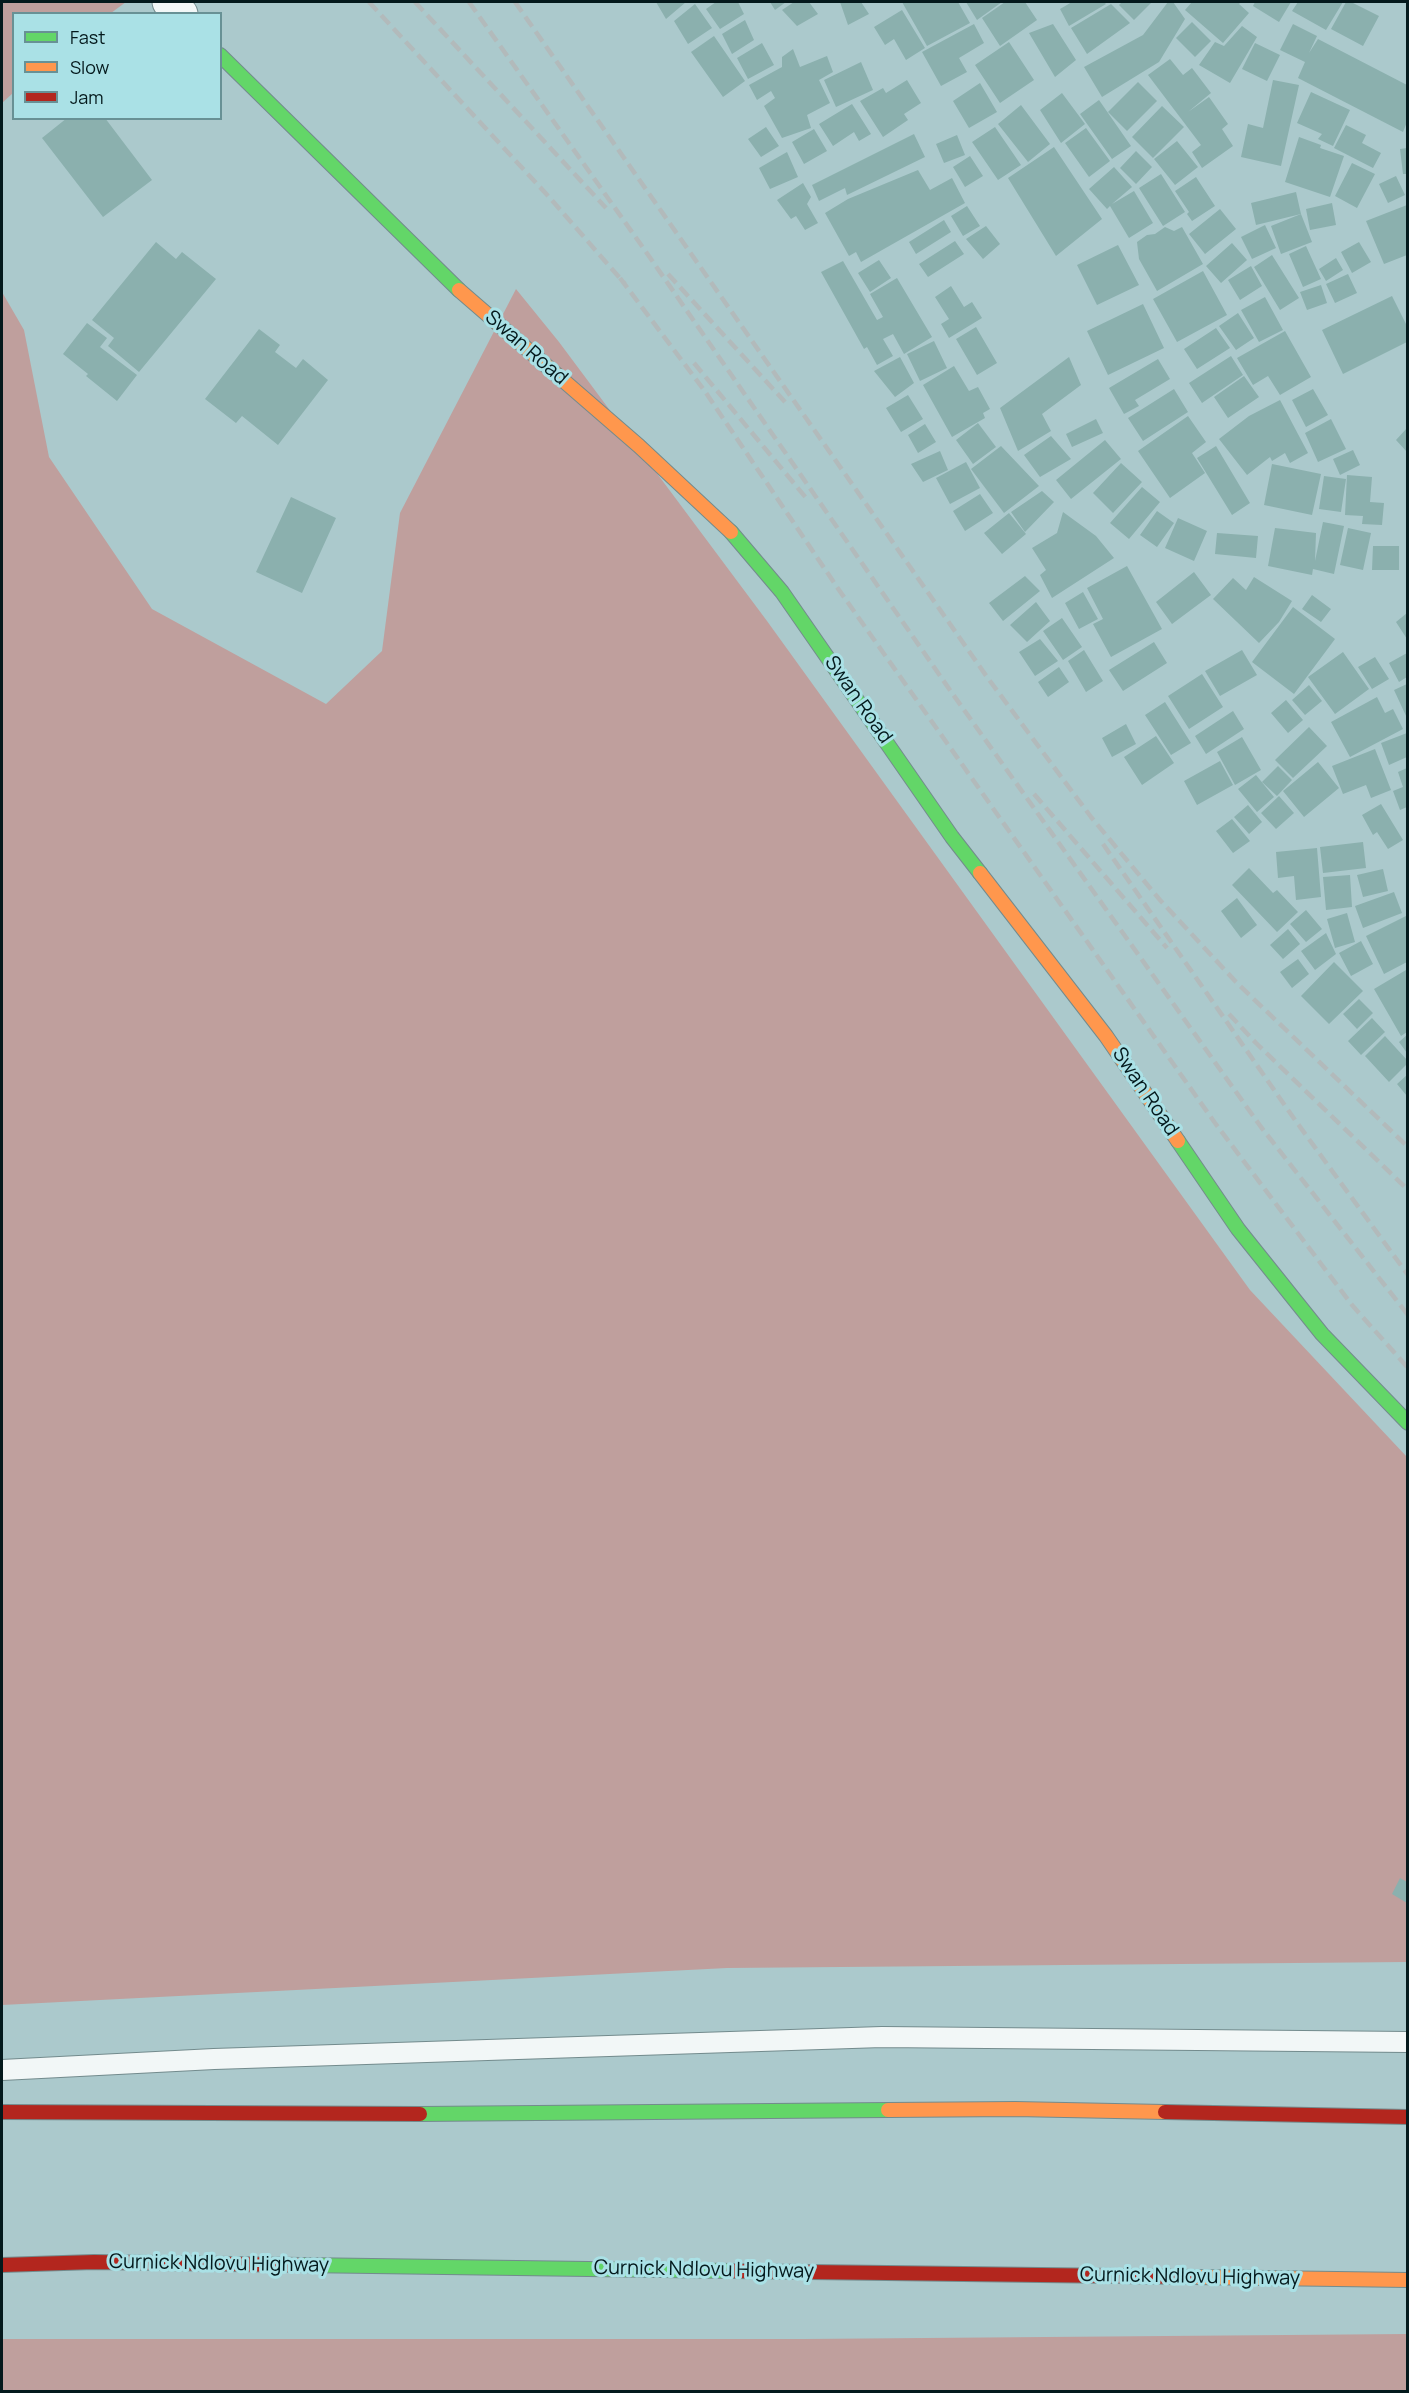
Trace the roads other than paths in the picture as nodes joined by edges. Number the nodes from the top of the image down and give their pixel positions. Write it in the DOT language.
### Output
graph roads {
  1 [pos="222,57"];
  2 [pos="1407,1423"];
  3 [pos="1407,2042"];
  4 [pos="2,2070"];
  5 [pos="2,2112"];
  6 [pos="1407,2117"];
  7 [pos="2,2265"];
  8 [pos="1407,2280"];
  1 -- 2 [label="main road, Swan Road"];
  3 -- 4 [label="lane"];
  5 -- 6 [label="main road"];
  7 -- 8 [label="main road, Curnick Ndlovu Highway"];
}
